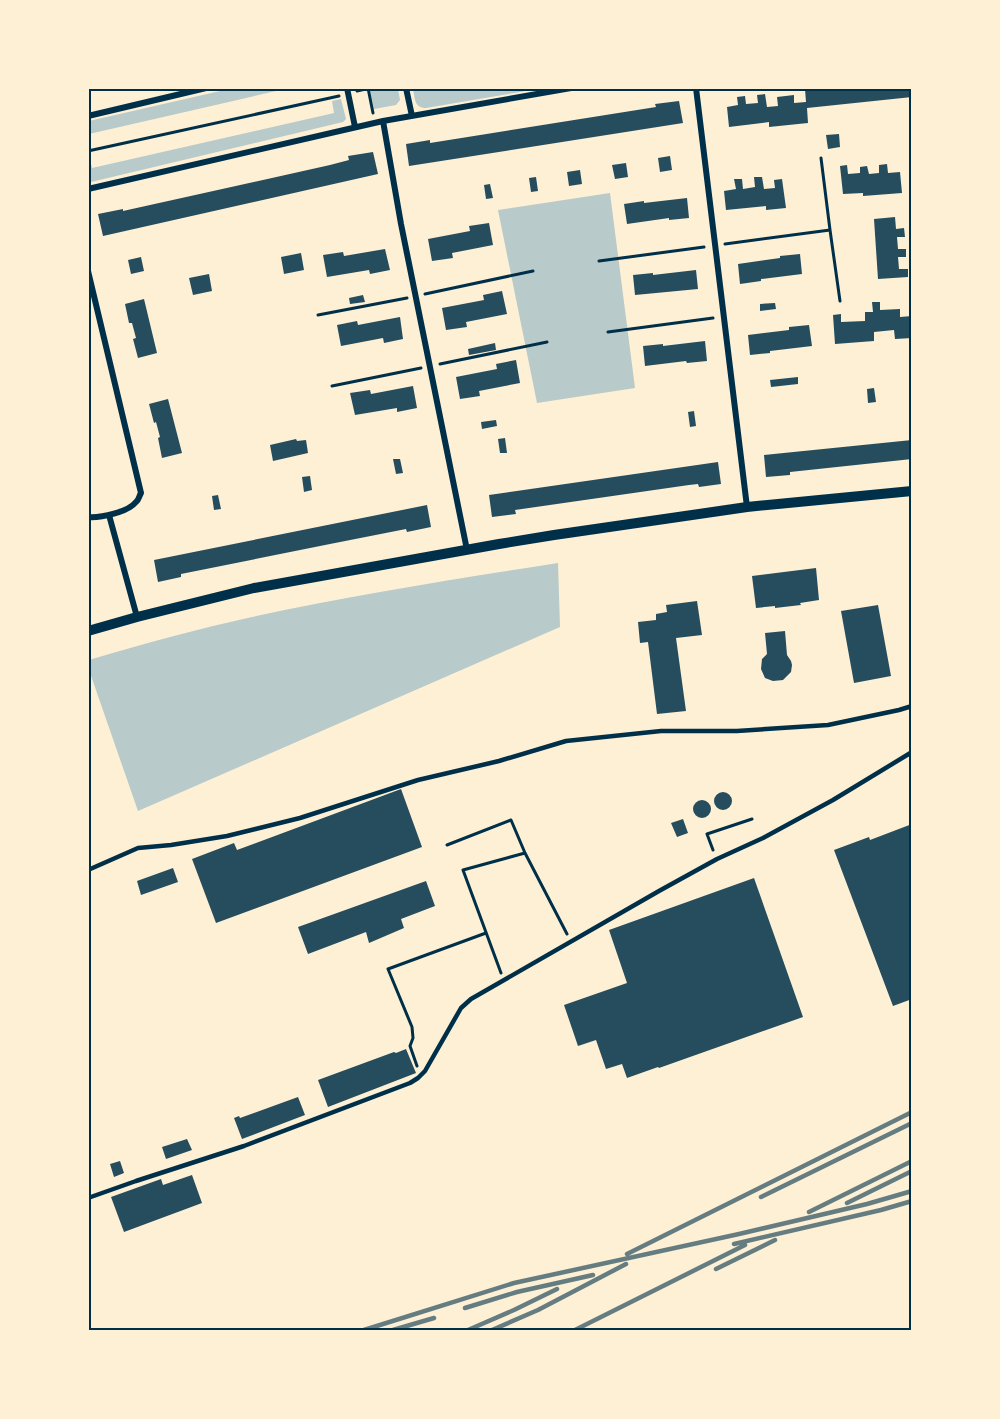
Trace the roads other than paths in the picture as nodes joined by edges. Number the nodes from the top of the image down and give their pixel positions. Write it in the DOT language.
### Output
graph roads {
  1 [pos="206,88"];
  2 [pos="406,88"];
  3 [pos="571,88"];
  4 [pos="696,88"];
  5 [pos="348,91"];
  6 [pos="88,116"];
  7 [pos="412,116"];
  8 [pos="383,122"];
  9 [pos="355,127"];
  10 [pos="88,189"];
  11 [pos="88,271"];
  12 [pos="912,490"];
  13 [pos="747,507"];
  14 [pos="109,515"];
  15 [pos="88,517"];
  16 [pos="467,550"];
  17 [pos="137,616"];
  18 [pos="88,631"];
  19 [pos="912,706"];
  20 [pos="912,752"];
  21 [pos="88,870"];
  22 [pos="88,1198"];
  1 -- 6 [label="street"];
  2 -- 7 [label="street"];
  3 -- 7 [label="street"];
  4 -- 13 [label="street"];
  5 -- 9 [label="street"];
  7 -- 8 [label="street"];
  8 -- 9 [label="street"];
  8 -- 16 [label="street"];
  9 -- 10 [label="street"];
  11 -- 14 [label="street"];
  12 -- 13 [label="street"];
  13 -- 16 [label="street"];
  14 -- 15 [label="street"];
  14 -- 17 [label="street"];
  16 -- 17 [label="street"];
  17 -- 18 [label="street"];
  19 -- 21 [label="lane"];
  20 -- 22 [label="lane"];
}
